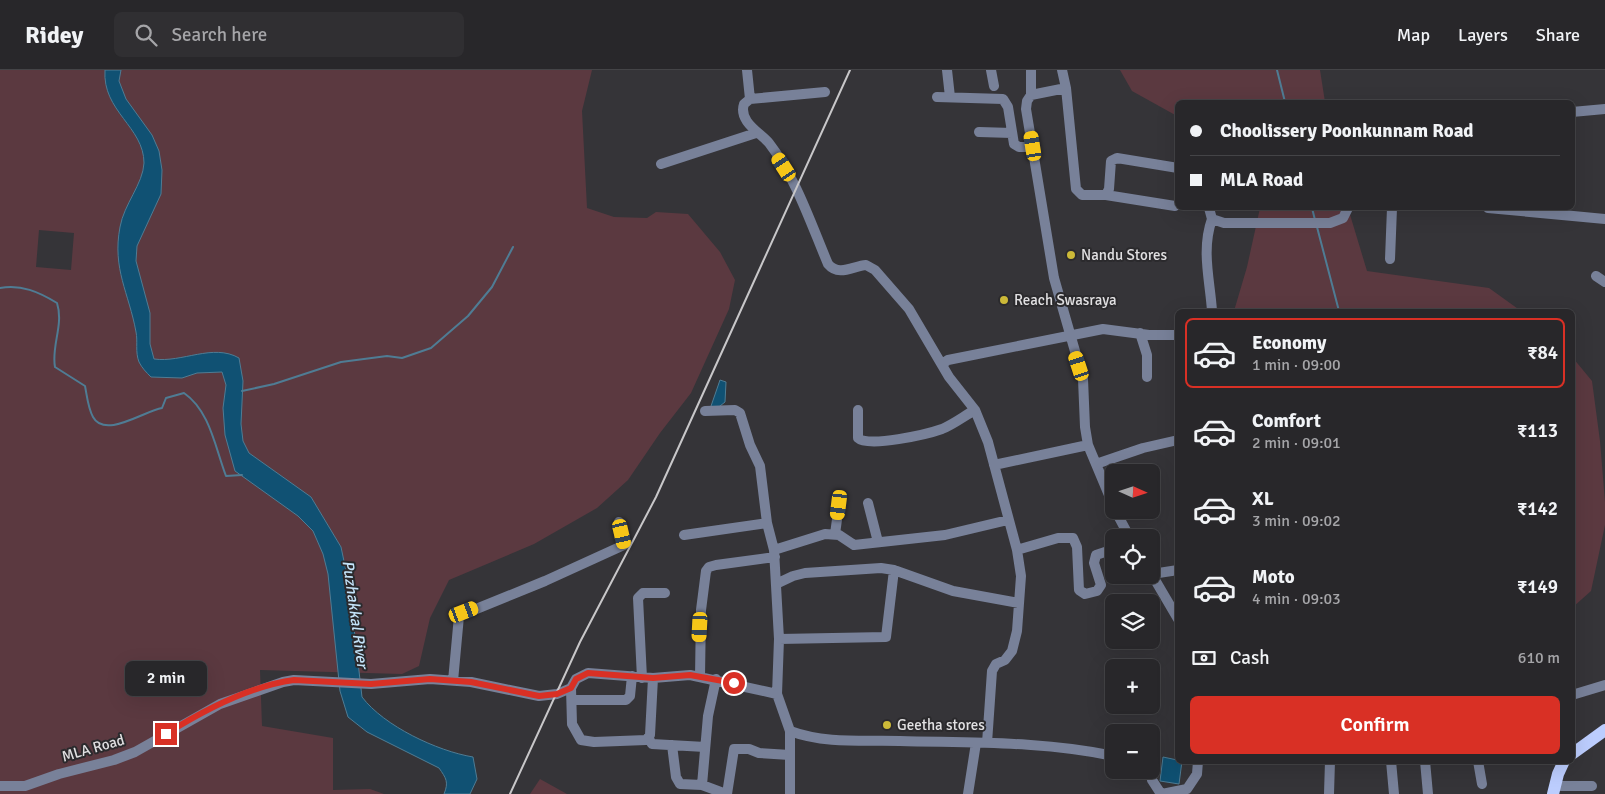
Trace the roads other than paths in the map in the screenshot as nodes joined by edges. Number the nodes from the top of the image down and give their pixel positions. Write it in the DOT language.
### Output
graph roads {
  1 [pos="746,70"];
  2 [pos="946,70"];
  3 [pos="991,70"];
  4 [pos="1031,70"];
  5 [pos="1062,70"];
  6 [pos="994,86"];
  7 [pos="1066,88"];
  8 [pos="825,92"];
  9 [pos="1031,95"];
  10 [pos="937,97"];
  11 [pos="950,97"];
  12 [pos="750,98"];
  13 [pos="1605,109"];
  14 [pos="1575,112"];
  15 [pos="979,132"];
  16 [pos="756,133"];
  17 [pos="1012,133"];
  18 [pos="1033,146"];
  19 [pos="661,164"];
  20 [pos="1175,167"];
  21 [pos="1106,194"];
  22 [pos="1175,206"];
  23 [pos="1210,210"];
  24 [pos="1347,210"];
  25 [pos="1392,210"];
  26 [pos="1509,210"];
  27 [pos="1212,219"];
  28 [pos="1605,219"];
  29 [pos="1390,258"];
  30 [pos="1212,309"];
  31 [pos="1140,333"];
  32 [pos="1069,335"];
  33 [pos="1175,335"];
  34 [pos="942,364"];
  35 [pos="1147,377"];
  36 [pos="858,410"];
  37 [pos="975,410"];
  38 [pos="705,411"];
  39 [pos="1175,441"];
  40 [pos="1088,445"];
  41 [pos="1096,464"];
  42 [pos="994,465"];
  43 [pos="1105,485"];
  44 [pos="868,503"];
  45 [pos="839,505"];
  46 [pos="1008,520"];
  47 [pos="619,522"];
  48 [pos="767,523"];
  49 [pos="835,534"];
  50 [pos="684,535"];
  51 [pos="878,542"];
  52 [pos="1016,550"];
  53 [pos="1105,552"];
  54 [pos="775,553"];
  55 [pos="894,570"];
  56 [pos="1175,570"];
  57 [pos="1160,573"];
  58 [pos="776,584"];
  59 [pos="1158,584"];
  60 [pos="665,593"];
  61 [pos="1020,603"];
  62 [pos="1175,614"];
  63 [pos="779,639"];
  64 [pos="700,676"];
  65 [pos="642,677"];
  66 [pos="716,679"];
  67 [pos="453,681"];
  68 [pos="1605,685"];
  69 [pos="571,688"];
  70 [pos="777,694"];
  71 [pos="1575,695"];
  72 [pos="572,700"];
  73 [pos="1605,730"];
  74 [pos="790,731"];
  75 [pos="648,739"];
  76 [pos="976,743"];
  77 [pos="987,743"];
  78 [pos="672,745"];
  79 [pos="705,747"];
  80 [pos="1575,752"];
  81 [pos="1105,754"];
  82 [pos="790,755"];
  83 [pos="1198,764"];
  84 [pos="1330,764"];
  85 [pos="1391,764"];
  86 [pos="1425,764"];
  87 [pos="1479,764"];
  88 [pos="1563,764"];
  89 [pos="1152,779"];
  90 [pos="1482,784"];
  91 [pos="702,785"];
  92 [pos="0,786"];
  93 [pos="1592,786"];
  94 [pos="1554,790"];
  95 [pos="726,794"];
  96 [pos="790,794"];
  97 [pos="968,794"];
  98 [pos="1161,794"];
  99 [pos="1329,794"];
  100 [pos="1394,794"];
  101 [pos="1428,794"];
  1 -- 12 [label="street"];
  2 -- 11 [label="street"];
  3 -- 6 [label="street"];
  4 -- 9 [label="street"];
  5 -- 7 [label="street"];
  7 -- 9 [label="street"];
  7 -- 21 [label="street"];
  8 -- 12 [label="street"];
  9 -- 18 [label="street"];
  10 -- 11 [label="street"];
  11 -- 17 [label="street"];
  12 -- 16 [label="street"];
  13 -- 14 [label="street"];
  15 -- 17 [label="street"];
  16 -- 19 [label="street"];
  16 -- 34 [label="street"];
  17 -- 18 [label="street"];
  18 -- 32 [label="street"];
  20 -- 21 [label="street"];
  21 -- 22 [label="street"];
  23 -- 27 [label="street"];
  24 -- 27 [label="street"];
  25 -- 29 [label="street"];
  26 -- 28 [label="street"];
  27 -- 30 [label="street"];
  31 -- 32 [label="street"];
  31 -- 33 [label="street"];
  31 -- 35 [label="street"];
  32 -- 34 [label="street"];
  32 -- 40 [label="street"];
  34 -- 37 [label="street"];
  36 -- 37 [label="street"];
  37 -- 42 [label="street"];
  38 -- 48 [label="street"];
  39 -- 41 [label="street"];
  40 -- 41 [label="street"];
  40 -- 42 [label="street"];
  41 -- 43 [label="street"];
  42 -- 46 [label="street"];
  44 -- 51 [label="street"];
  45 -- 49 [label="street"];
  46 -- 51 [label="street"];
  46 -- 52 [label="street"];
  47 -- 67 [label="street"];
  48 -- 50 [label="street"];
  48 -- 54 [label="street"];
  49 -- 51 [label="street"];
  49 -- 54 [label="street"];
  52 -- 53 [label="street"];
  52 -- 61 [label="street"];
  54 -- 58 [label="street"];
  54 -- 64 [label="street"];
  55 -- 58 [label="street"];
  55 -- 61 [label="street"];
  55 -- 63 [label="street"];
  56 -- 57 [label="street"];
  58 -- 63 [label="street"];
  59 -- 62 [label="street"];
  60 -- 65 [label="street"];
  61 -- 77 [label="street"];
  63 -- 70 [label="street"];
  64 -- 65 [label="street"];
  64 -- 66 [label="street"];
  65 -- 69 [label="street"];
  65 -- 72 [label="street"];
  65 -- 75 [label="street"];
  66 -- 70 [label="street"];
  66 -- 79 [label="street"];
  67 -- 69 [label="street, MLA Road"];
  67 -- 92 [label="street, MLA Road"];
  68 -- 71 [label="street"];
  69 -- 72 [label="street"];
  70 -- 74 [label="street"];
  72 -- 75 [label="street"];
  73 -- 80 [label="main road"];
  74 -- 76 [label="street"];
  74 -- 82 [label="street"];
  75 -- 78 [label="street"];
  76 -- 77 [label="street"];
  76 -- 97 [label="street"];
  77 -- 81 [label="street"];
  78 -- 79 [label="street"];
  78 -- 91 [label="street"];
  79 -- 91 [label="street"];
  82 -- 95 [label="street"];
  82 -- 96 [label="street"];
  83 -- 98 [label="street"];
  84 -- 99 [label="street"];
  85 -- 100 [label="street"];
  86 -- 101 [label="street"];
  87 -- 90 [label="street"];
  88 -- 94 [label="main road"];
  89 -- 98 [label="street"];
  91 -- 95 [label="street"];
  93 -- 94 [label="street"];
}
